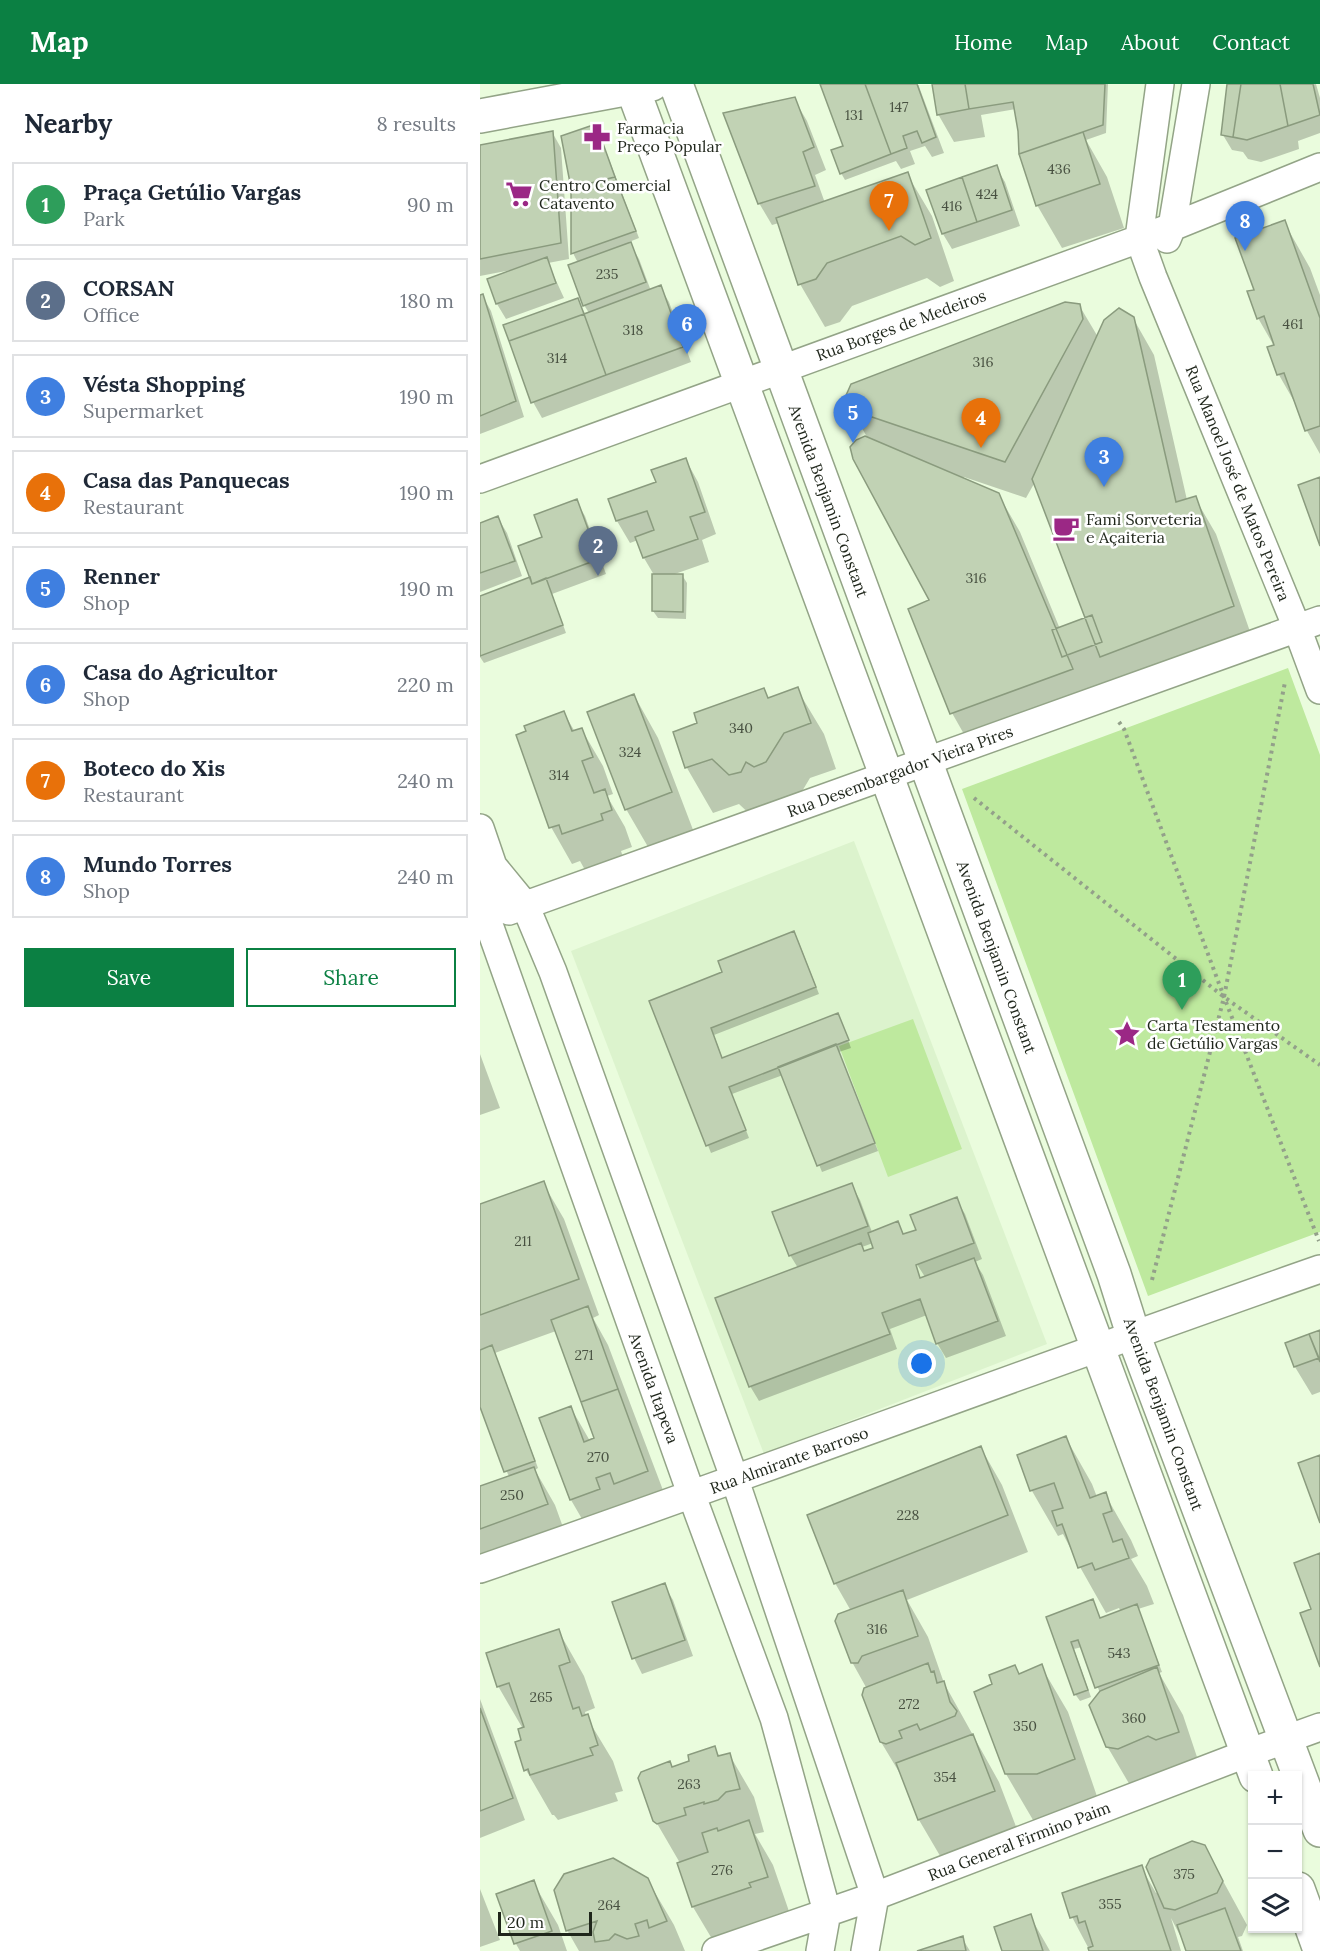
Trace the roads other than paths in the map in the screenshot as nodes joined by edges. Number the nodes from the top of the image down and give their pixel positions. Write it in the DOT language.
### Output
graph roads {
  1 [pos="676,84"];
  2 [pos="1160,84"];
  3 [pos="1196,84"];
  4 [pos="639,85"];
  5 [pos="480,116"];
  6 [pos="1320,167"];
  7 [pos="1172,226"];
  8 [pos="1140,238"];
  9 [pos="1153,277"];
  10 [pos="781,369"];
  11 [pos="742,383"];
  12 [pos="480,479"];
  13 [pos="1309,624"];
  14 [pos="1320,690"];
  15 [pos="926,762"];
  16 [pos="887,776"];
  17 [pos="480,828"];
  18 [pos="493,866"];
  19 [pos="525,905"];
  20 [pos="483,920"];
  21 [pos="1035,1059"];
  22 [pos="997,1074"];
  23 [pos="1320,1269"];
  24 [pos="1133,1334"];
  25 [pos="1098,1348"];
  26 [pos="735,1480"];
  27 [pos="692,1496"];
  28 [pos="480,1569"];
  29 [pos="1320,1727"];
  30 [pos="1286,1739"];
  31 [pos="1252,1764"];
  32 [pos="1320,1830"];
  33 [pos="875,1896"];
  34 [pos="1302,1900"];
  35 [pos="827,1912"];
  36 [pos="1320,1950"];
  37 [pos="716,1951"];
  38 [pos="820,1951"];
  39 [pos="865,1951"];
  1 -- 10 [label="main road, Avenida Benjamin Constant"];
  2 -- 8 [label="street"];
  3 -- 7 [label="street"];
  4 -- 5 [label="main road"];
  4 -- 11 [label="main road"];
  6 -- 7 [label="street, Rua Borges de Medeiros"];
  7 -- 8 [label="street, Rua Borges de Medeiros"];
  7 -- 9 [label="street"];
  8 -- 9 [label="street, Rua Manoel José de Matos Pereira"];
  8 -- 10 [label="street, Rua Borges de Medeiros"];
  9 -- 13 [label="street, Rua Manoel José de Matos Pereira"];
  10 -- 11 [label="street, Rua Borges de Medeiros"];
  10 -- 15 [label="main road, Avenida Benjamin Constant"];
  11 -- 12 [label="street, Rua Borges de Medeiros"];
  11 -- 16 [label="main road"];
  13 -- 14 [label="street, Rua Manoel José de Matos Pereira"];
  13 -- 15 [label="street, Rua Desembargador Vieira Pires"];
  15 -- 16 [label="street, Rua Desembargador Vieira Pires"];
  15 -- 21 [label="main road, Avenida Benjamin Constant"];
  16 -- 19 [label="street, Rua Desembargador Vieira Pires"];
  16 -- 22 [label="main road"];
  17 -- 18 [label="street, Avenida Itapeva"];
  18 -- 19 [label="street, Avenida Itapeva"];
  18 -- 20 [label="street, Avenida Itapeva"];
  19 -- 20 [label="street, Rua Desembargador Vieira Pires"];
  19 -- 26 [label="street, Avenida Itapeva"];
  20 -- 27 [label="street, Avenida Itapeva"];
  21 -- 22 [label="main road"];
  21 -- 24 [label="main road, Avenida Benjamin Constant"];
  22 -- 25 [label="main road"];
  23 -- 24 [label="street, Rua Almirante Barroso"];
  24 -- 25 [label="street, Rua Almirante Barroso"];
  24 -- 30 [label="main road, Avenida Benjamin Constant"];
  25 -- 26 [label="street, Rua Almirante Barroso"];
  25 -- 31 [label="main road"];
  26 -- 27 [label="street, Rua Almirante Barroso"];
  26 -- 33 [label="street, Avenida Itapeva"];
  27 -- 28 [label="street, Rua Almirante Barroso"];
  27 -- 35 [label="street, Avenida Itapeva"];
  29 -- 30 [label="street, Rua General Firmino Paim"];
  30 -- 31 [label="street, Rua General Firmino Paim"];
  30 -- 32 [label="main road, Avenida Benjamin Constant"];
  31 -- 33 [label="street, Rua General Firmino Paim"];
  33 -- 35 [label="street, Rua General Firmino Paim"];
  33 -- 39 [label="street"];
  34 -- 36 [label="main road"];
  35 -- 37 [label="street, Rua General Firmino Paim"];
  35 -- 38 [label="street"];
}
